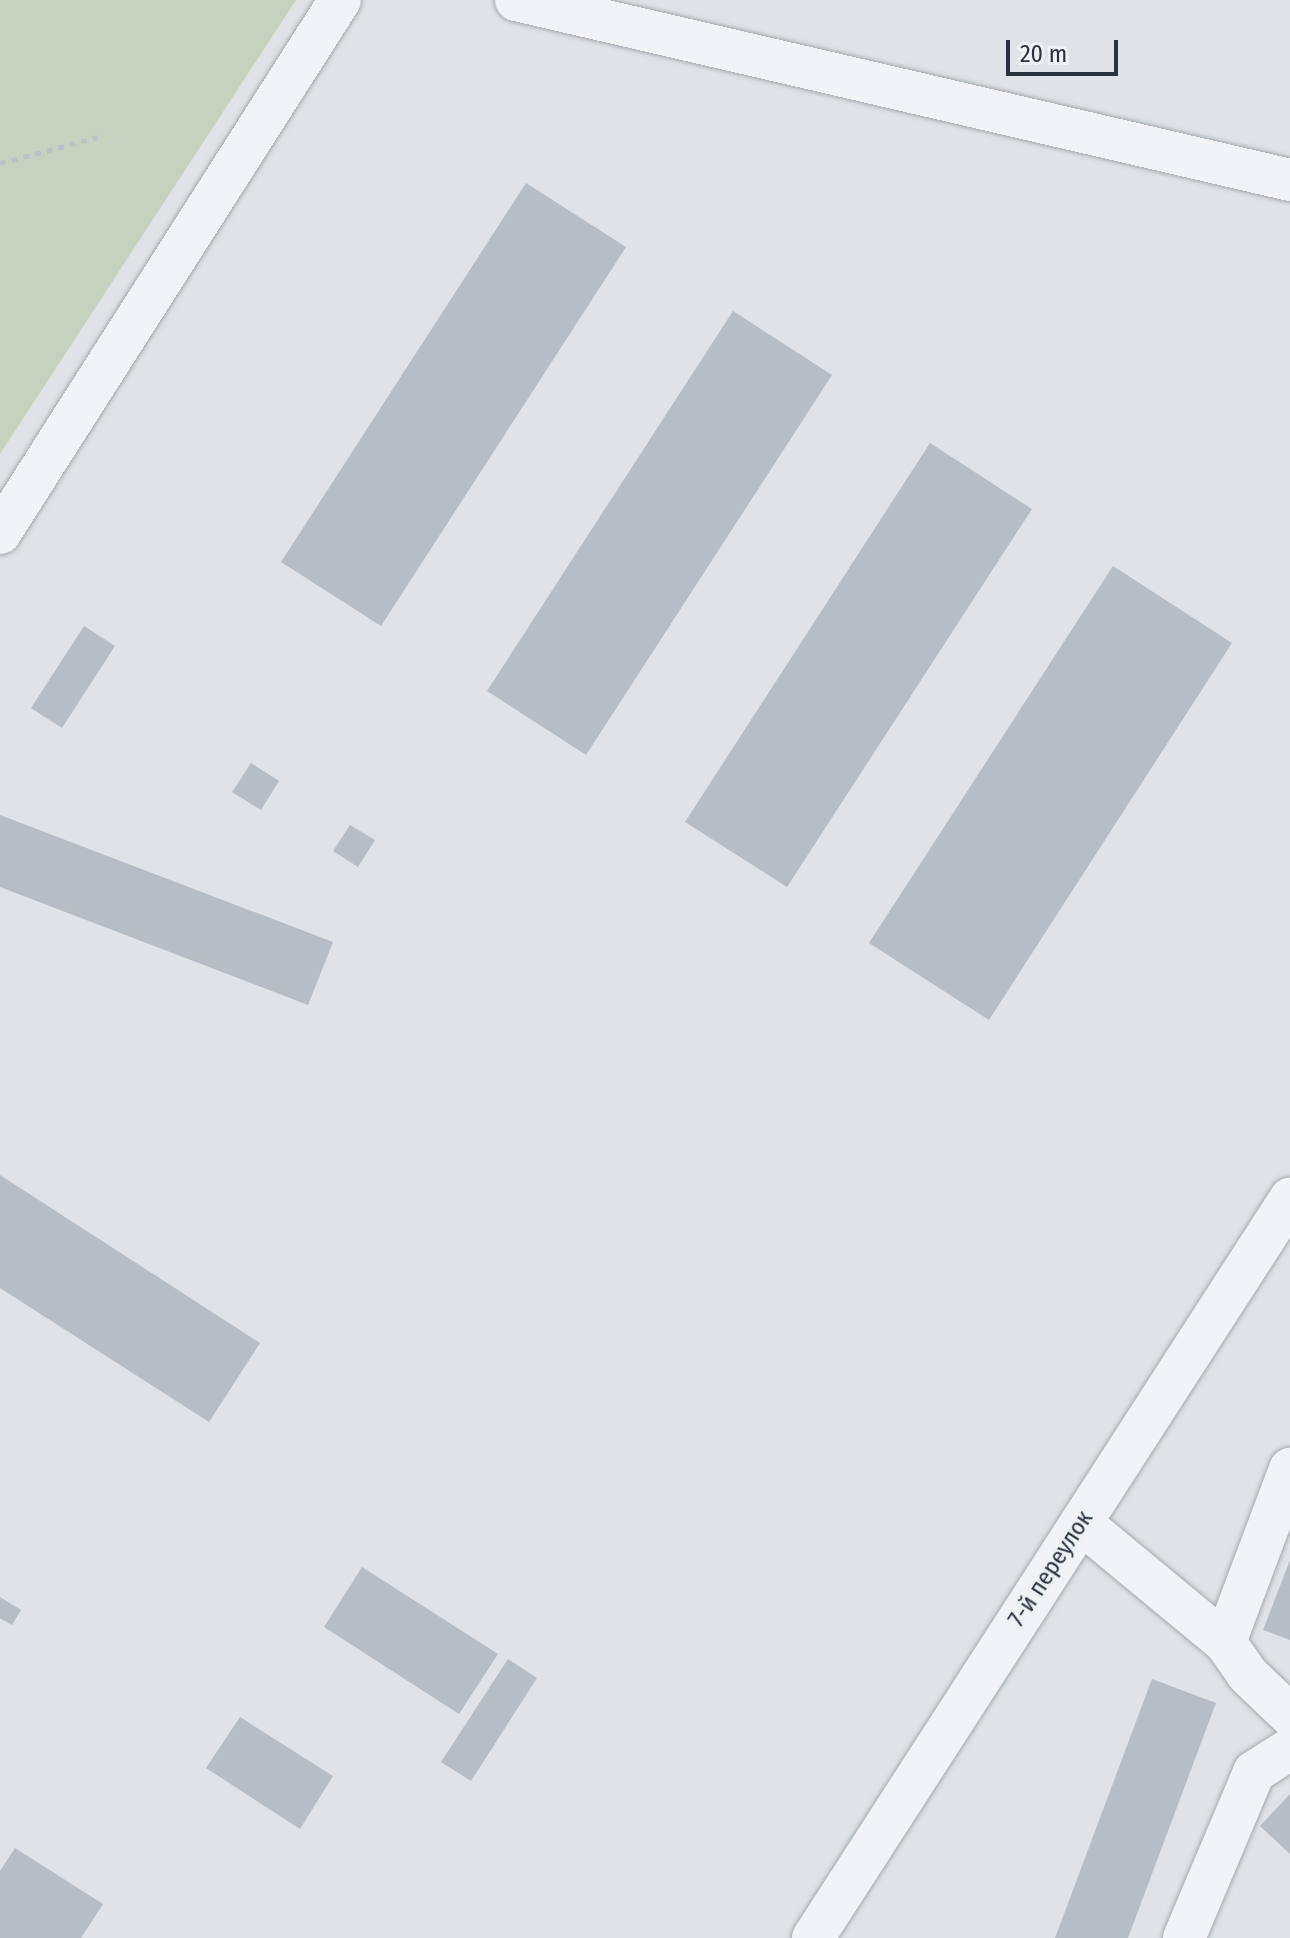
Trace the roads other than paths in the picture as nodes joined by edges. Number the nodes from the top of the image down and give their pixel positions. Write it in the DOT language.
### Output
graph roads {
  1 [pos="340,0"];
  2 [pos="516,0"];
  3 [pos="1290,180"];
  4 [pos="0,533"];
  5 [pos="1290,1199"];
  6 [pos="1290,1469"];
  7 [pos="1081,1523"];
  8 [pos="1225,1642"];
  9 [pos="1290,1715"];
  10 [pos="1290,1749"];
  11 [pos="813,1938"];
  12 [pos="1184,1938"];
  1 -- 4 [label="street"];
  2 -- 3 [label="street"];
  5 -- 7 [label="street, 7-й переулок"];
  6 -- 8 [label="street"];
  7 -- 8 [label="street"];
  7 -- 11 [label="street, 7-й переулок"];
  8 -- 9 [label="street"];
  10 -- 12 [label="street"];
}
